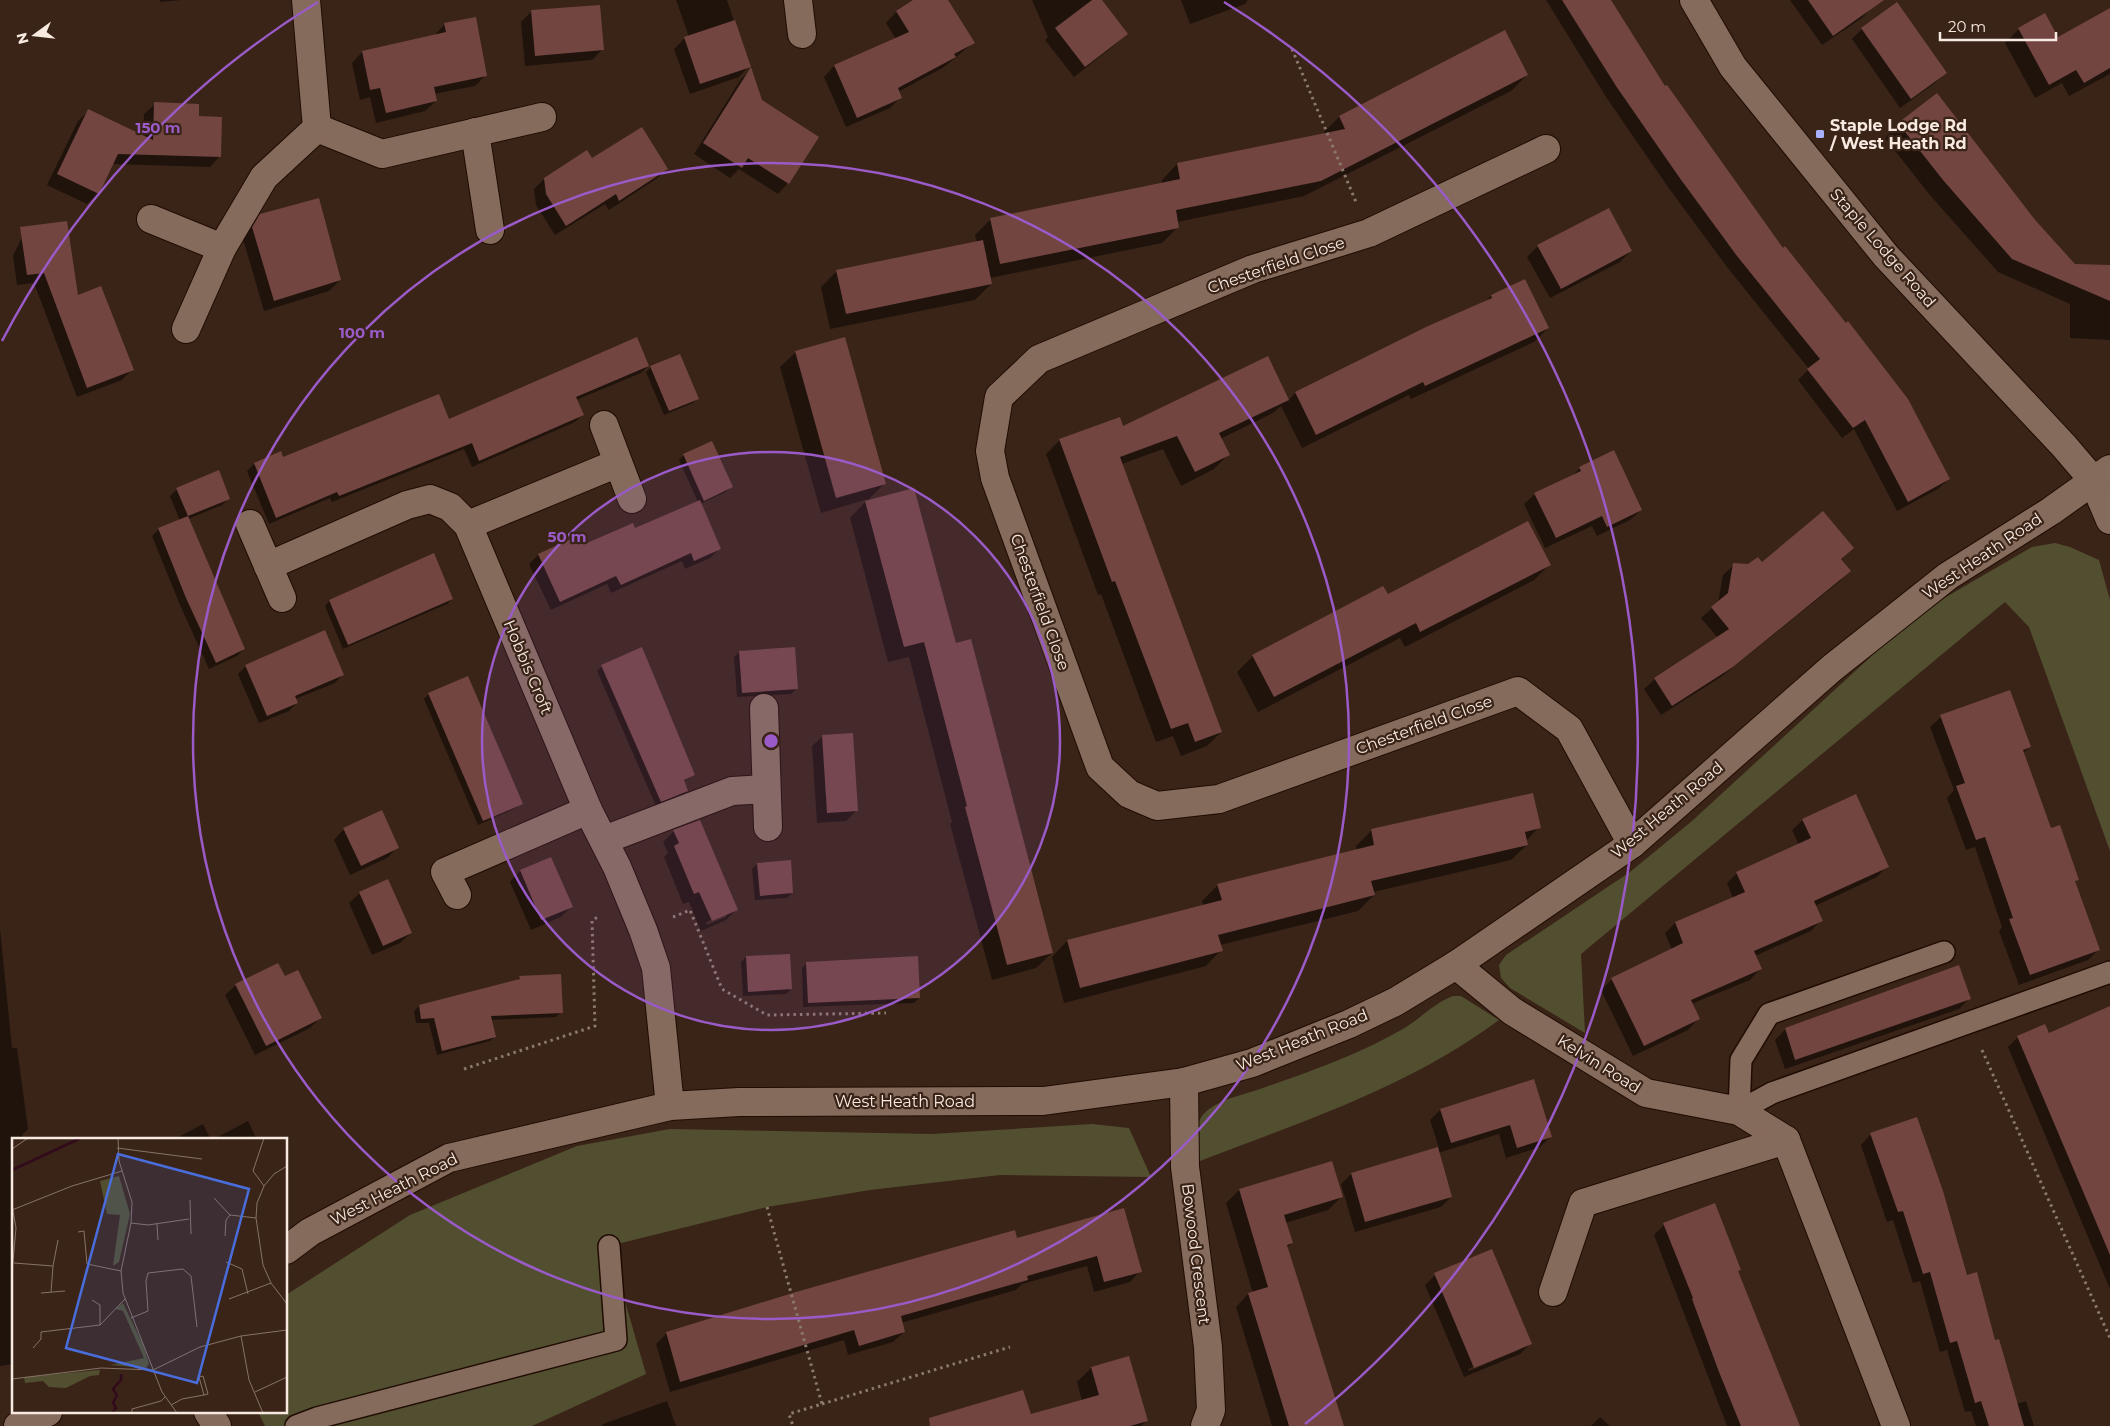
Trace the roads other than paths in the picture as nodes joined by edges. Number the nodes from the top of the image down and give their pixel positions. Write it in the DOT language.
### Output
graph roads {
  1 [pos="306,0"];
  2 [pos="798,0"];
  3 [pos="1694,0"];
  4 [pos="802,34"];
  5 [pos="542,117"];
  6 [pos="317,128"];
  7 [pos="475,132"];
  8 [pos="1546,149"];
  9 [pos="151,219"];
  10 [pos="490,230"];
  11 [pos="222,248"];
  12 [pos="186,329"];
  13 [pos="604,425"];
  14 [pos="618,463"];
  15 [pos="2102,475"];
  16 [pos="632,499"];
  17 [pos="2110,520"];
  18 [pos="250,524"];
  19 [pos="468,524"];
  20 [pos="268,566"];
  21 [pos="282,598"];
  22 [pos="764,708"];
  23 [pos="766,789"];
  24 [pos="588,810"];
  25 [pos="768,827"];
  26 [pos="604,840"];
  27 [pos="1632,844"];
  28 [pos="456,895"];
  29 [pos="1944,952"];
  30 [pos="1456,965"];
  31 [pos="2110,972"];
  32 [pos="1184,1082"];
  33 [pos="670,1106"];
  34 [pos="1739,1112"];
  35 [pos="1786,1140"];
  36 [pos="608,1246"];
  37 [pos="288,1248"];
  38 [pos="1553,1292"];
  39 [pos="44,1414"];
  40 [pos="209,1414"];
  41 [pos="18,1426"];
  42 [pos="217,1426"];
  43 [pos="296,1426"];
  44 [pos="1205,1426"];
  45 [pos="1896,1426"];
  1 -- 6 [label="street"];
  2 -- 4 [label="street"];
  3 -- 15 [label="street, Staple Lodge Road"];
  5 -- 7 [label="street"];
  6 -- 7 [label="street"];
  6 -- 11 [label="street"];
  7 -- 10 [label="street"];
  8 -- 27 [label="street, Chesterfield Close"];
  9 -- 11 [label="street"];
  11 -- 12 [label="street"];
  13 -- 14 [label="street"];
  14 -- 16 [label="street"];
  14 -- 19 [label="street"];
  15 -- 17 [label="street, Staple Lodge Road"];
  15 -- 27 [label="street, West Heath Road"];
  18 -- 20 [label="street"];
  19 -- 20 [label="street, Hobbis Croft"];
  19 -- 24 [label="street, Hobbis Croft"];
  20 -- 21 [label="street"];
  22 -- 23 [label="street"];
  23 -- 25 [label="street"];
  23 -- 26 [label="street"];
  24 -- 26 [label="street, Hobbis Croft"];
  24 -- 28 [label="street"];
  26 -- 33 [label="street, Hobbis Croft"];
  27 -- 30 [label="street, West Heath Road"];
  29 -- 34 [label="lane"];
  30 -- 32 [label="street, West Heath Road"];
  30 -- 34 [label="street, Kelvin Road"];
  31 -- 34 [label="lane"];
  32 -- 33 [label="street, West Heath Road"];
  32 -- 44 [label="street, Bowood Crescent"];
  33 -- 37 [label="street, West Heath Road"];
  34 -- 35 [label="street, Kelvin Road"];
  35 -- 38 [label="street"];
  35 -- 45 [label="street"];
  36 -- 43 [label="lane"];
  39 -- 41 [label="street"];
  40 -- 42 [label="street"];
}
